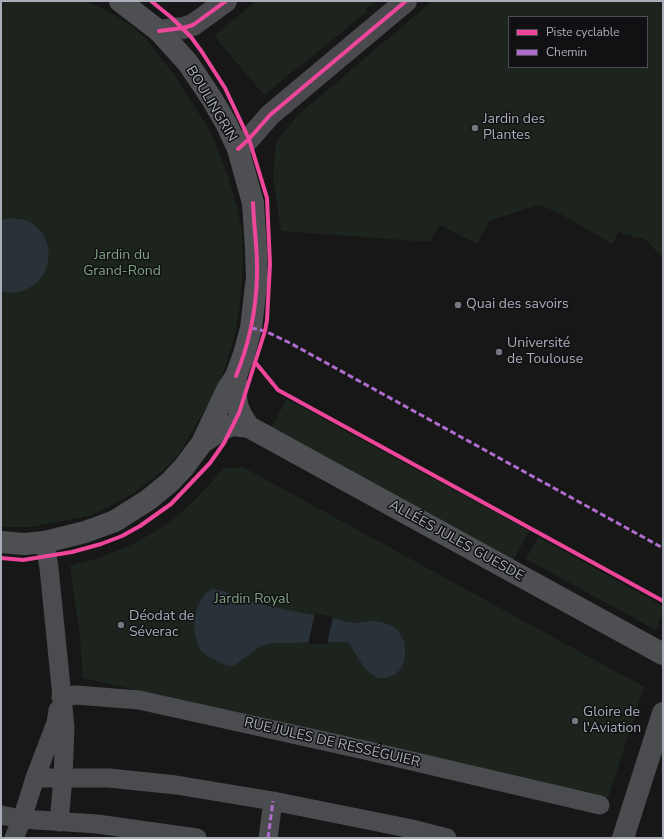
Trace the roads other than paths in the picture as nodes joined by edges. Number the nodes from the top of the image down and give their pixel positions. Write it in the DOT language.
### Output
graph roads {
  1 [pos="120,1"];
  2 [pos="226,1"];
  3 [pos="406,1"];
  4 [pos="159,31"];
  5 [pos="238,149"];
  6 [pos="236,376"];
  7 [pos="249,427"];
  8 [pos="202,443"];
  9 [pos="1,542"];
  10 [pos="45,542"];
  11 [pos="663,654"];
  12 [pos="61,697"];
  13 [pos="663,713"];
  14 [pos="35,778"];
  15 [pos="63,778"];
  16 [pos="274,801"];
  17 [pos="600,805"];
  18 [pos="1,815"];
  19 [pos="22,819"];
  20 [pos="59,822"];
  21 [pos="14,838"];
  22 [pos="197,838"];
  23 [pos="268,838"];
  24 [pos="447,838"];
  25 [pos="623,838"];
  1 -- 4 [label="main road, BOULINGRIN"];
  2 -- 4 [label="main road"];
  3 -- 5 [label="main road"];
  4 -- 5 [label="main road, BOULINGRIN"];
  5 -- 6 [label="main road, BOULINGRIN"];
  6 -- 7 [label="main road"];
  6 -- 8 [label="main road, BOULINGRIN"];
  7 -- 8 [label="main road, ALLÉES JULES GUESDE"];
  7 -- 11 [label="main road, ALLÉES JULES GUESDE"];
  8 -- 10 [label="main road, BOULINGRIN"];
  9 -- 10 [label="main road, BOULINGRIN"];
  10 -- 12 [label="street"];
  12 -- 14 [label="street"];
  12 -- 15 [label="street"];
  12 -- 17 [label="street, RUE JULES DE RESSÉGUIER"];
  13 -- 25 [label="street"];
  14 -- 15 [label="street"];
  14 -- 19 [label="street"];
  15 -- 16 [label="street"];
  15 -- 20 [label="street"];
  16 -- 23 [label="street"];
  16 -- 24 [label="street"];
  18 -- 19 [label="street"];
  19 -- 20 [label="street"];
  19 -- 21 [label="street"];
  20 -- 22 [label="street"];
}
